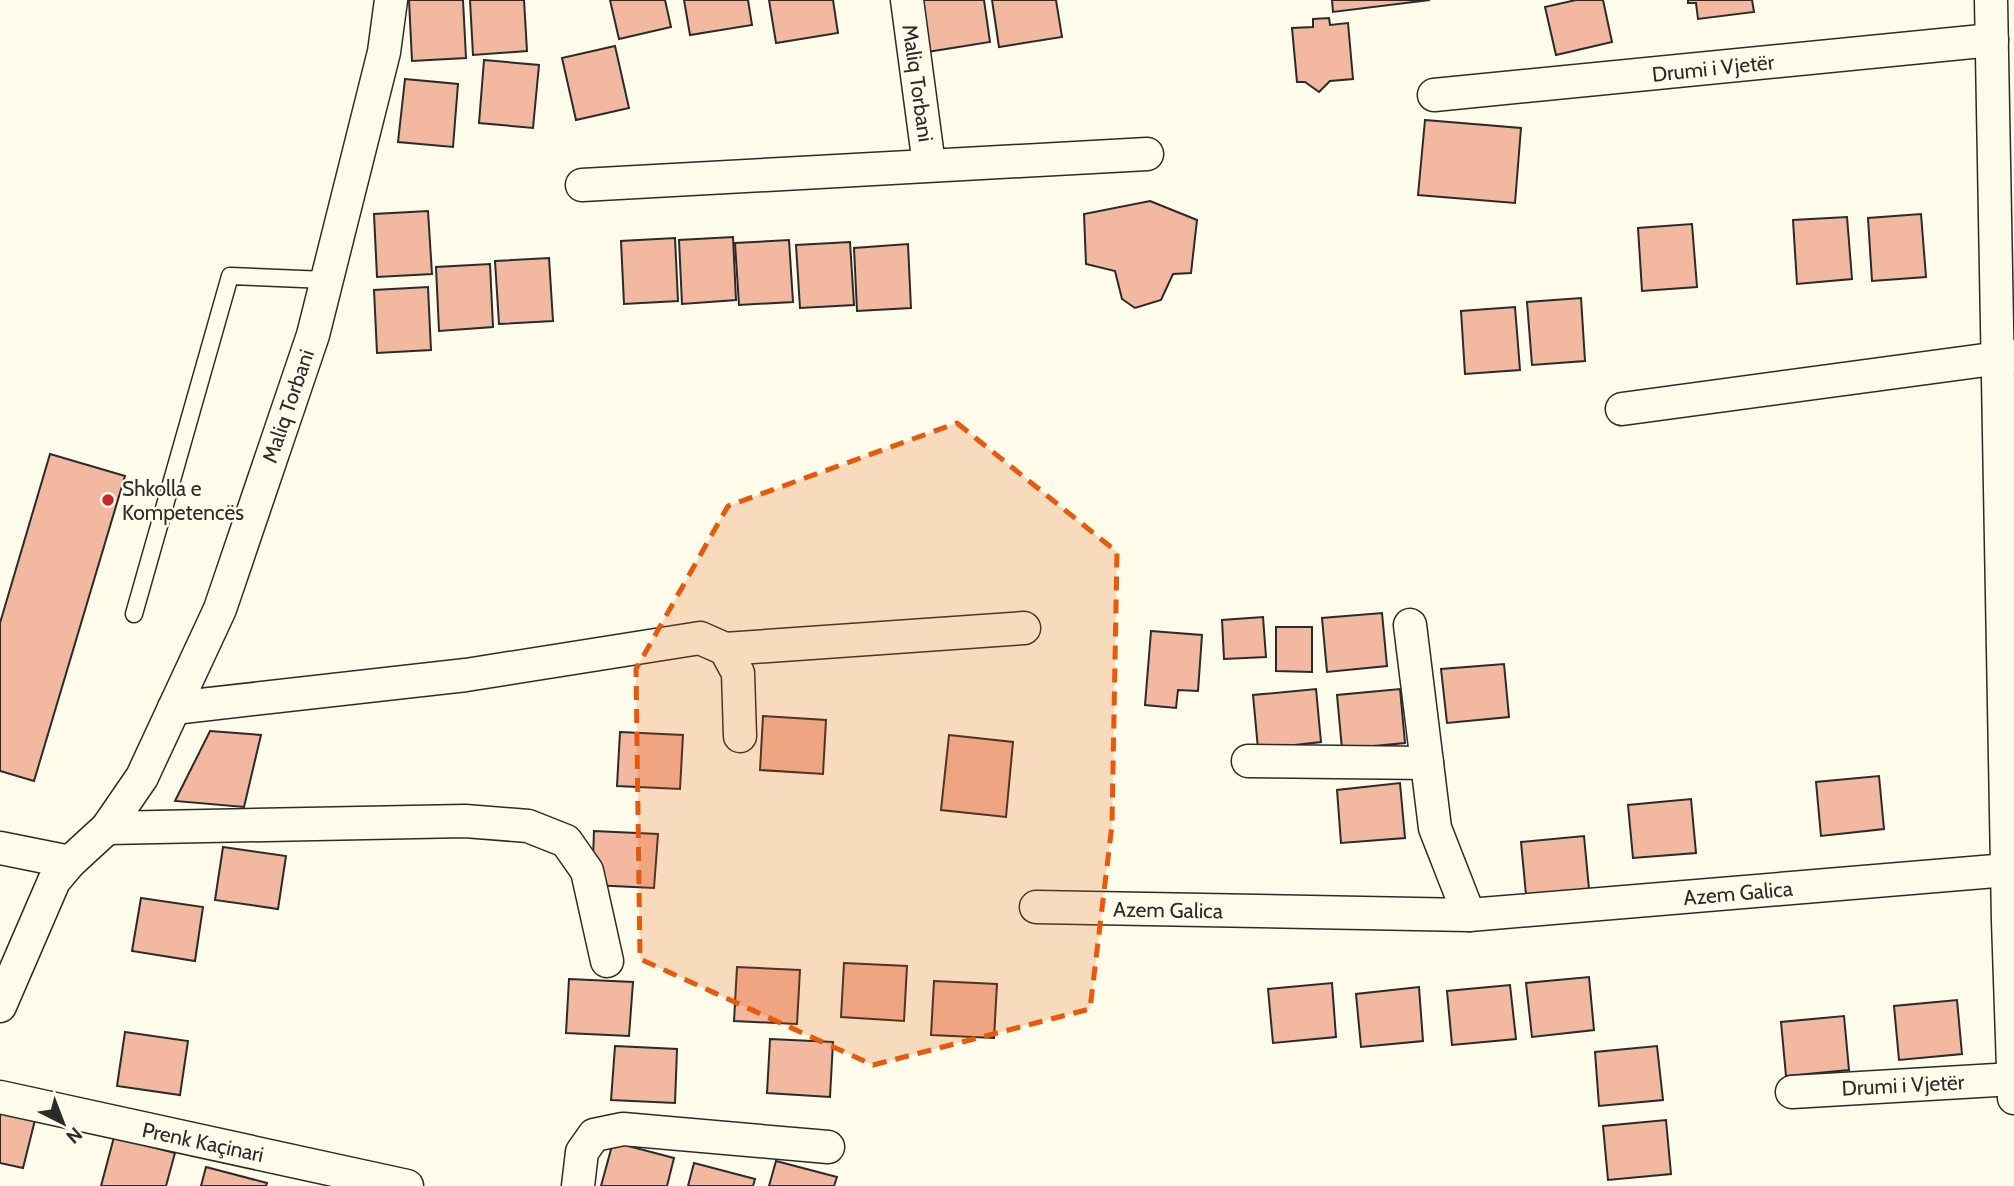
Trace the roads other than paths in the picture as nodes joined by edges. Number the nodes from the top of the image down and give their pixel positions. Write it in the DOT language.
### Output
graph roads {
  1 [pos="391,0"];
  2 [pos="907,0"];
  3 [pos="1991,0"];
  4 [pos="1992,40"];
  5 [pos="1434,95"];
  6 [pos="1147,154"];
  7 [pos="929,165"];
  8 [pos="582,185"];
  9 [pos="326,280"];
  10 [pos="2006,357"];
  11 [pos="1622,409"];
  12 [pos="134,614"];
  13 [pos="1410,625"];
  14 [pos="1024,628"];
  15 [pos="725,649"];
  16 [pos="2009,669"];
  17 [pos="174,708"];
  18 [pos="740,736"];
  19 [pos="1248,761"];
  20 [pos="1427,763"];
  21 [pos="107,828"];
  22 [pos="0,848"];
  23 [pos="70,862"];
  24 [pos="2007,870"];
  25 [pos="1036,907"];
  26 [pos="1469,915"];
  27 [pos="2011,921"];
  28 [pos="607,961"];
  29 [pos="0,1006"];
  30 [pos="2014,1089"];
  31 [pos="1792,1092"];
  32 [pos="0,1097"];
  33 [pos="828,1147"];
  34 [pos="407,1186"];
  35 [pos="578,1186"];
  1 -- 9 [label="street, Maliq Torbani"];
  2 -- 7 [label="street, Maliq Torbani"];
  3 -- 4 [label="street, Drumi i Vjetër"];
  4 -- 5 [label="street, Drumi i Vjetër"];
  4 -- 10 [label="street, Drumi i Vjetër"];
  6 -- 7 [label="street"];
  7 -- 8 [label="street"];
  9 -- 12 [label="lane"];
  9 -- 17 [label="street, Maliq Torbani"];
  10 -- 11 [label="street"];
  10 -- 16 [label="street, Drumi i Vjetër"];
  13 -- 20 [label="street"];
  14 -- 15 [label="street"];
  15 -- 17 [label="street"];
  15 -- 18 [label="street"];
  16 -- 24 [label="street, Drumi i Vjetër"];
  17 -- 21 [label="street, Maliq Torbani"];
  19 -- 20 [label="street"];
  20 -- 26 [label="street"];
  21 -- 23 [label="street, Maliq Torbani"];
  21 -- 28 [label="street"];
  22 -- 23 [label="street"];
  23 -- 29 [label="street, Maliq Torbani"];
  24 -- 26 [label="street, Azem Galica"];
  24 -- 27 [label="street, Drumi i Vjetër"];
  25 -- 26 [label="street, Azem Galica"];
  27 -- 30 [label="street, Drumi i Vjetër"];
  30 -- 31 [label="street, Drumi i Vjetër"];
  32 -- 34 [label="street, Prenk Kaçinari"];
  33 -- 35 [label="street"];
}
